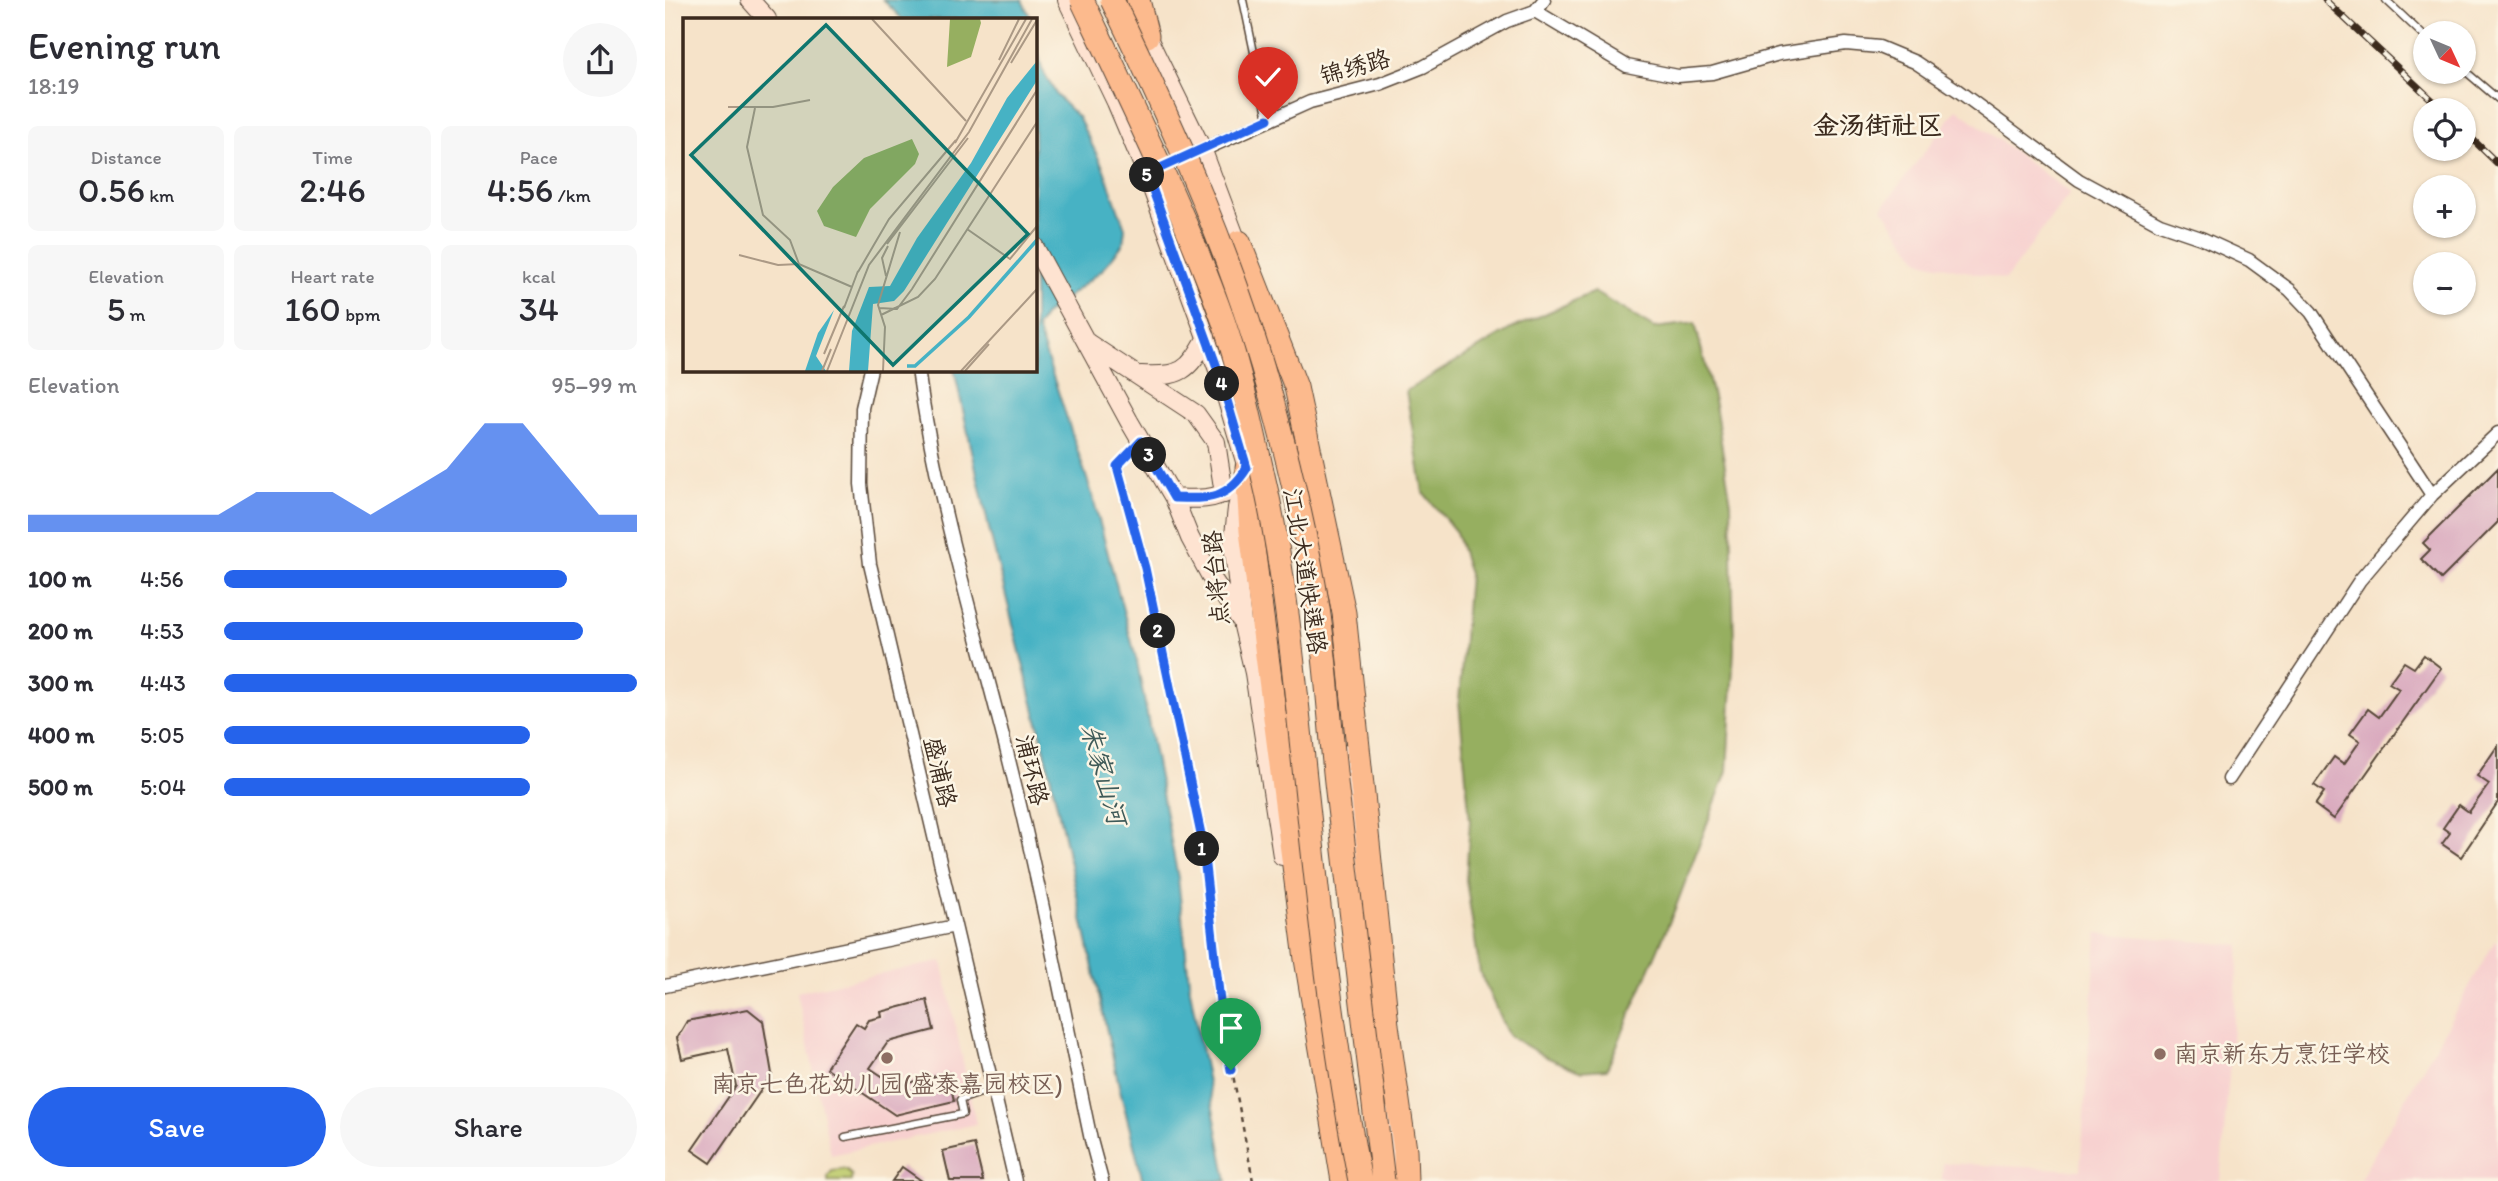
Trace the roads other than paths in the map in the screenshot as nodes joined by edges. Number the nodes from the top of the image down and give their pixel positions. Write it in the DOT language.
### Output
graph roads {
  1 [pos="750,0"];
  2 [pos="1067,0"];
  3 [pos="1082,0"];
  4 [pos="1112,0"];
  5 [pos="1128,0"];
  6 [pos="1138,0"];
  7 [pos="1243,0"];
  8 [pos="1544,0"];
  9 [pos="2386,0"];
  10 [pos="1535,11"];
  11 [pos="766,18"];
  12 [pos="2413,26"];
  13 [pos="1147,36"];
  14 [pos="2476,80"];
  15 [pos="2498,99"];
  16 [pos="1268,119"];
  17 [pos="1203,151"];
  18 [pos="1147,174"];
  19 [pos="1239,242"];
  20 [pos="1036,250"];
  21 [pos="1206,337"];
  22 [pos="1085,341"];
  23 [pos="871,371"];
  24 [pos="918,371"];
  25 [pos="1137,375"];
  26 [pos="2498,433"];
  27 [pos="1247,468"];
  28 [pos="1224,494"];
  29 [pos="2431,495"];
  30 [pos="1174,498"];
  31 [pos="1242,622"];
  32 [pos="2229,779"];
  33 [pos="955,926"];
  34 [pos="665,986"];
  35 [pos="993,1089"];
  36 [pos="845,1138"];
  37 [pos="1015,1181"];
  38 [pos="1102,1181"];
  39 [pos="1334,1181"];
  40 [pos="1343,1181"];
  41 [pos="1360,1181"];
  42 [pos="1383,1181"];
  43 [pos="1399,1181"];
  44 [pos="1406,1181"];
  1 -- 11 [label="main road"];
  2 -- 18 [label="main road"];
  3 -- 41 [label="highway, 江北大道快速路, bridge"];
  4 -- 42 [label="highway, 江北大道快速路, bridge"];
  5 -- 13 [label="main road"];
  6 -- 13 [label="highway"];
  7 -- 16 [label="lane"];
  8 -- 10 [label="street"];
  9 -- 12 [label="lane"];
  10 -- 16 [label="street, 锦绣路"];
  10 -- 29 [label="street"];
  13 -- 17 [label="main road"];
  14 -- 15 [label="lane"];
  16 -- 17 [label="street, 锦绣路"];
  17 -- 18 [label="street, 锦绣路"];
  17 -- 19 [label="main road"];
  18 -- 21 [label="main road"];
  19 -- 43 [label="main road"];
  19 -- 44 [label="highway"];
  20 -- 22 [label="main road"];
  21 -- 25 [label="main road"];
  21 -- 27 [label="main road"];
  22 -- 25 [label="main road"];
  22 -- 30 [label="main road"];
  23 -- 33 [label="street, 盛浦路"];
  24 -- 38 [label="street, 浦环路"];
  25 -- 28 [label="main road"];
  26 -- 29 [label="street"];
  27 -- 28 [label="main road"];
  27 -- 31 [label="main road, 点将台路"];
  27 -- 40 [label="highway"];
  28 -- 30 [label="main road"];
  29 -- 32 [label="street"];
  30 -- 31 [label="main road"];
  31 -- 39 [label="main road, 点将台路"];
  33 -- 34 [label="street"];
  33 -- 35 [label="street, 盛浦路"];
  35 -- 36 [label="lane"];
  35 -- 37 [label="street, 盛浦路"];
}
